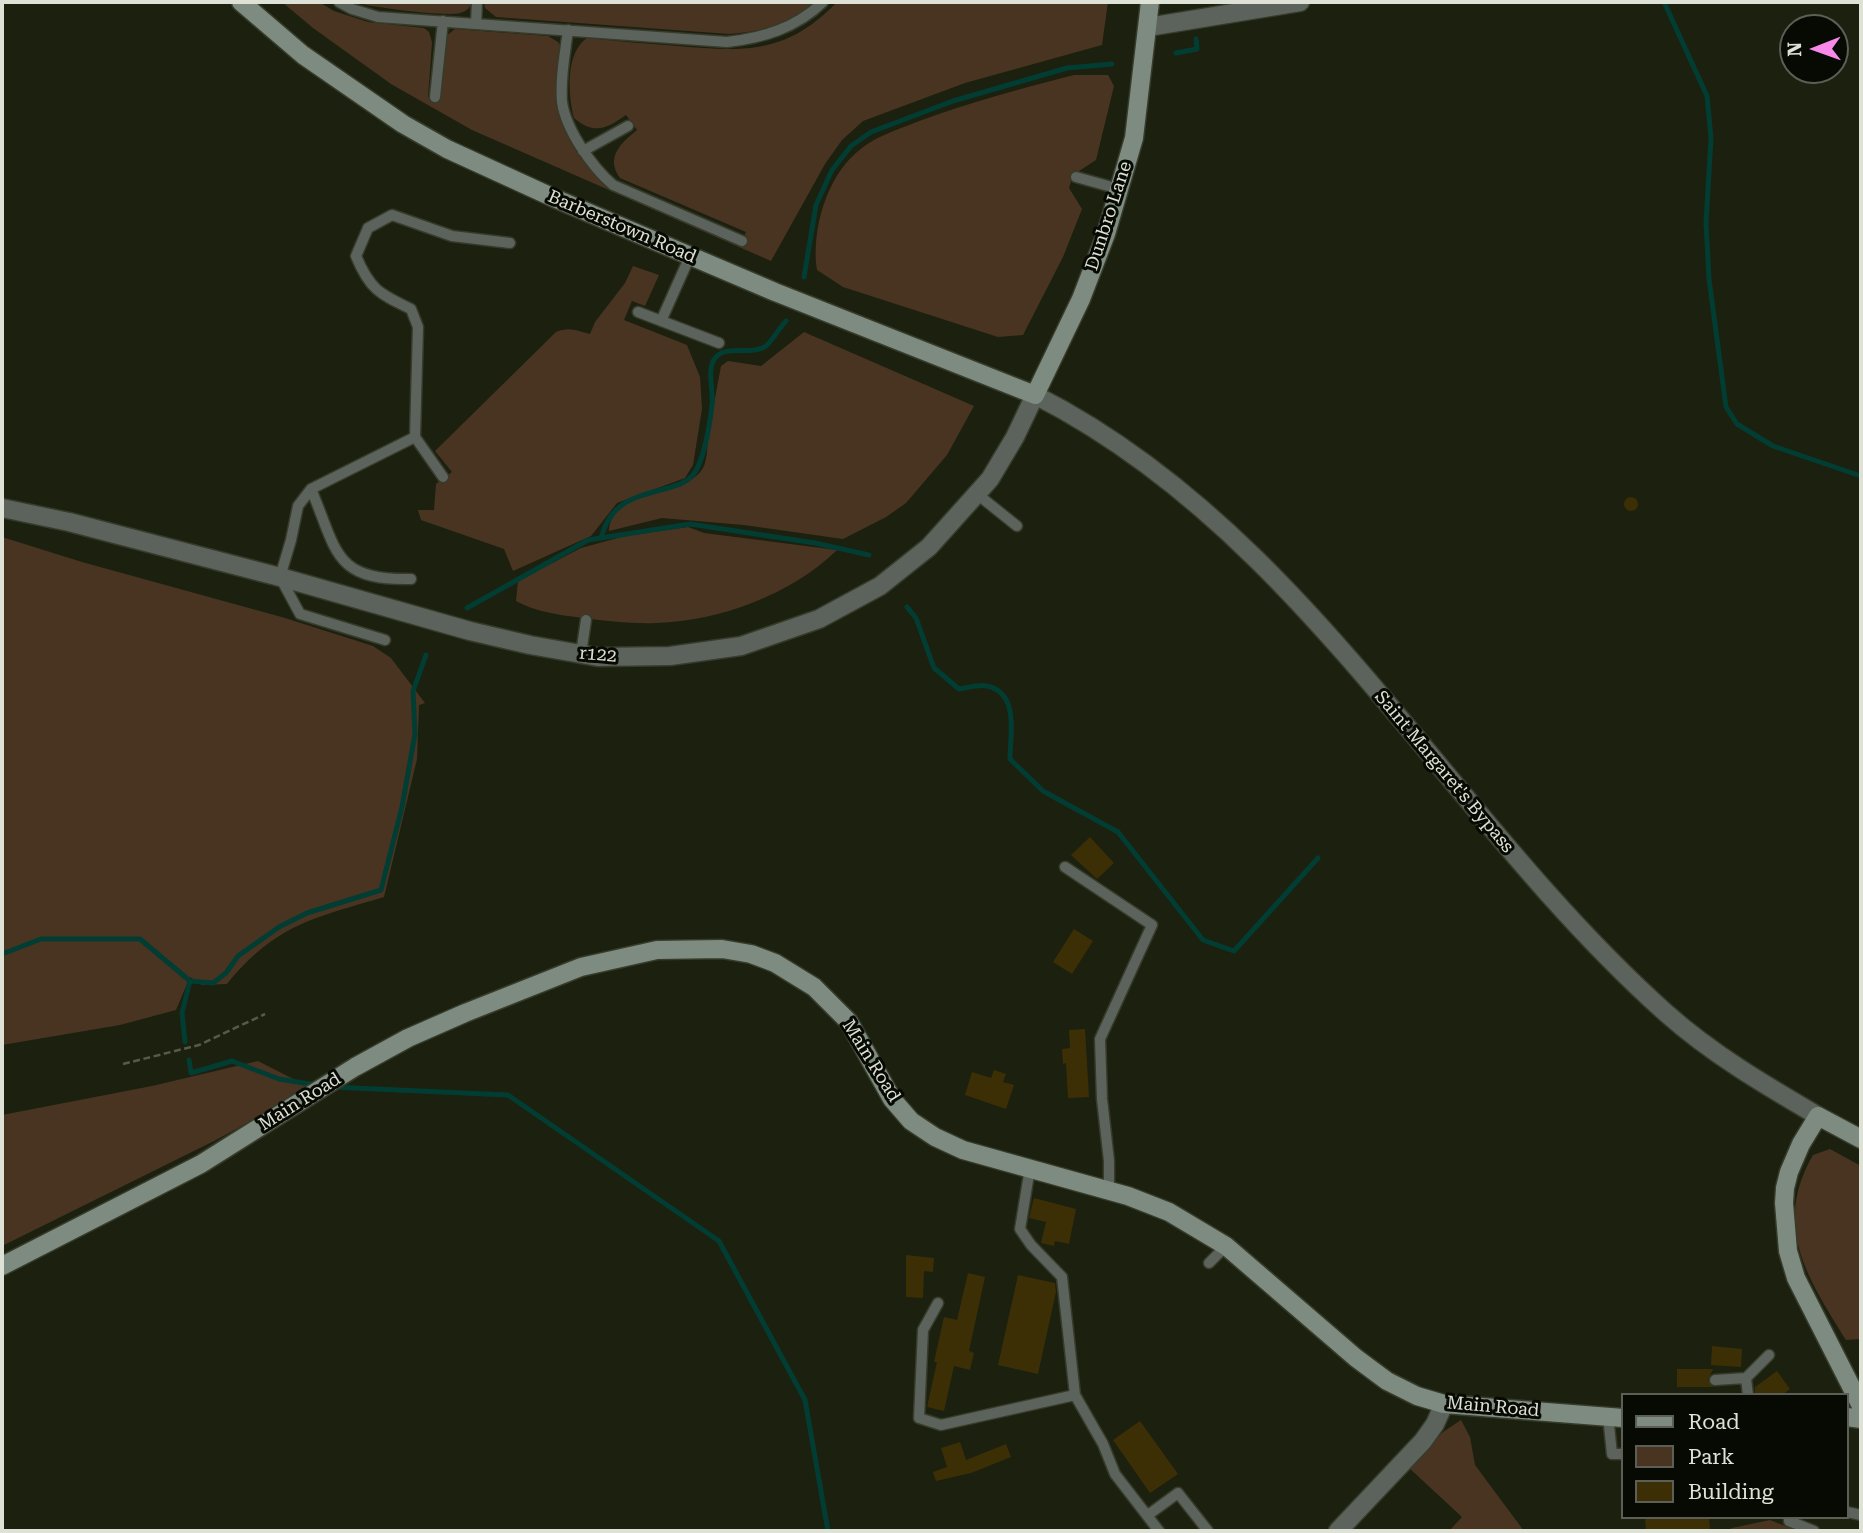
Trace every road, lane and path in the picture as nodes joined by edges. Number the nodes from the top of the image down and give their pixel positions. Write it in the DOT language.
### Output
graph roads {
  1 [pos="242,2"];
  2 [pos="339,2"];
  3 [pos="477,2"];
  4 [pos="823,2"];
  5 [pos="1150,2"];
  6 [pos="1300,2"];
  7 [pos="443,21"];
  8 [pos="476,24"];
  9 [pos="1148,27"];
  10 [pos="568,30"];
  11 [pos="435,97"];
  12 [pos="628,126"];
  13 [pos="583,151"];
  14 [pos="1076,177"];
  15 [pos="1119,189"];
  16 [pos="742,240"];
  17 [pos="510,243"];
  18 [pos="690,256"];
  19 [pos="638,312"];
  20 [pos="661,321"];
  21 [pos="719,344"];
  22 [pos="1035,395"];
  23 [pos="415,436"];
  24 [pos="443,477"];
  25 [pos="311,489"];
  26 [pos="977,494"];
  27 [pos="2,508"];
  28 [pos="1017,526"];
  29 [pos="280,577"];
  30 [pos="411,579"];
  31 [pos="586,620"];
  32 [pos="385,640"];
  33 [pos="580,654"];
  34 [pos="1065,867"];
  35 [pos="265,1014"];
  36 [pos="123,1064"];
  37 [pos="1818,1116"];
  38 [pos="1861,1139"];
  39 [pos="1030,1168"];
  40 [pos="1109,1190"];
  41 [pos="1226,1246"];
  42 [pos="1209,1263"];
  43 [pos="2,1266"];
  44 [pos="938,1303"];
  45 [pos="1769,1355"];
  46 [pos="1746,1378"];
  47 [pos="1715,1380"];
  48 [pos="1748,1393"];
  49 [pos="1074,1395"];
  50 [pos="1444,1404"];
  51 [pos="1861,1406"];
  52 [pos="1616,1417"];
  53 [pos="1622,1454"];
  54 [pos="1148,1515"];
  55 [pos="1789,1519"];
  56 [pos="1159,1531"];
  57 [pos="1208,1531"];
  58 [pos="1338,1531"];
  59 [pos="1814,1531"];
  1 -- 18 [label="main road, Barberstown Road"];
  2 -- 7 [label="lane"];
  3 -- 8 [label="lane"];
  4 -- 10 [label="lane"];
  5 -- 9 [label="main road, Dunbro Lane"];
  6 -- 9 [label="street"];
  7 -- 8 [label="lane"];
  7 -- 11 [label="lane"];
  8 -- 10 [label="lane"];
  9 -- 15 [label="main road, Dunbro Lane"];
  10 -- 13 [label="lane"];
  12 -- 13 [label="lane"];
  13 -- 16 [label="lane"];
  14 -- 15 [label="lane"];
  15 -- 22 [label="main road, Dunbro Lane"];
  17 -- 23 [label="lane"];
  18 -- 20 [label="lane"];
  18 -- 22 [label="main road, Barberstown Road"];
  19 -- 20 [label="lane"];
  20 -- 21 [label="lane"];
  22 -- 26 [label="street, r122"];
  22 -- 37 [label="street, Saint Margaret's Bypass"];
  23 -- 24 [label="lane"];
  23 -- 25 [label="lane"];
  25 -- 29 [label="lane"];
  25 -- 30 [label="lane"];
  26 -- 28 [label="lane"];
  26 -- 33 [label="street, r122"];
  27 -- 29 [label="street, r122"];
  29 -- 32 [label="lane"];
  29 -- 33 [label="street, r122"];
  31 -- 33 [label="lane"];
  34 -- 40 [label="lane"];
  35 -- 36 [label="path"];
  37 -- 38 [label="main road, Saint Margaret's Bypass"];
  37 -- 51 [label="main road"];
  39 -- 40 [label="main road, Main Road"];
  39 -- 43 [label="main road, Main Road"];
  39 -- 49 [label="lane"];
  40 -- 41 [label="main road, Main Road"];
  41 -- 42 [label="lane"];
  41 -- 50 [label="main road, Main Road"];
  44 -- 49 [label="lane"];
  45 -- 46 [label="lane"];
  46 -- 47 [label="lane"];
  46 -- 48 [label="lane"];
  49 -- 54 [label="lane"];
  50 -- 52 [label="main road, Main Road"];
  50 -- 58 [label="street"];
  52 -- 53 [label="lane"];
  54 -- 56 [label="lane"];
  54 -- 57 [label="lane"];
  55 -- 59 [label="lane"];
}
